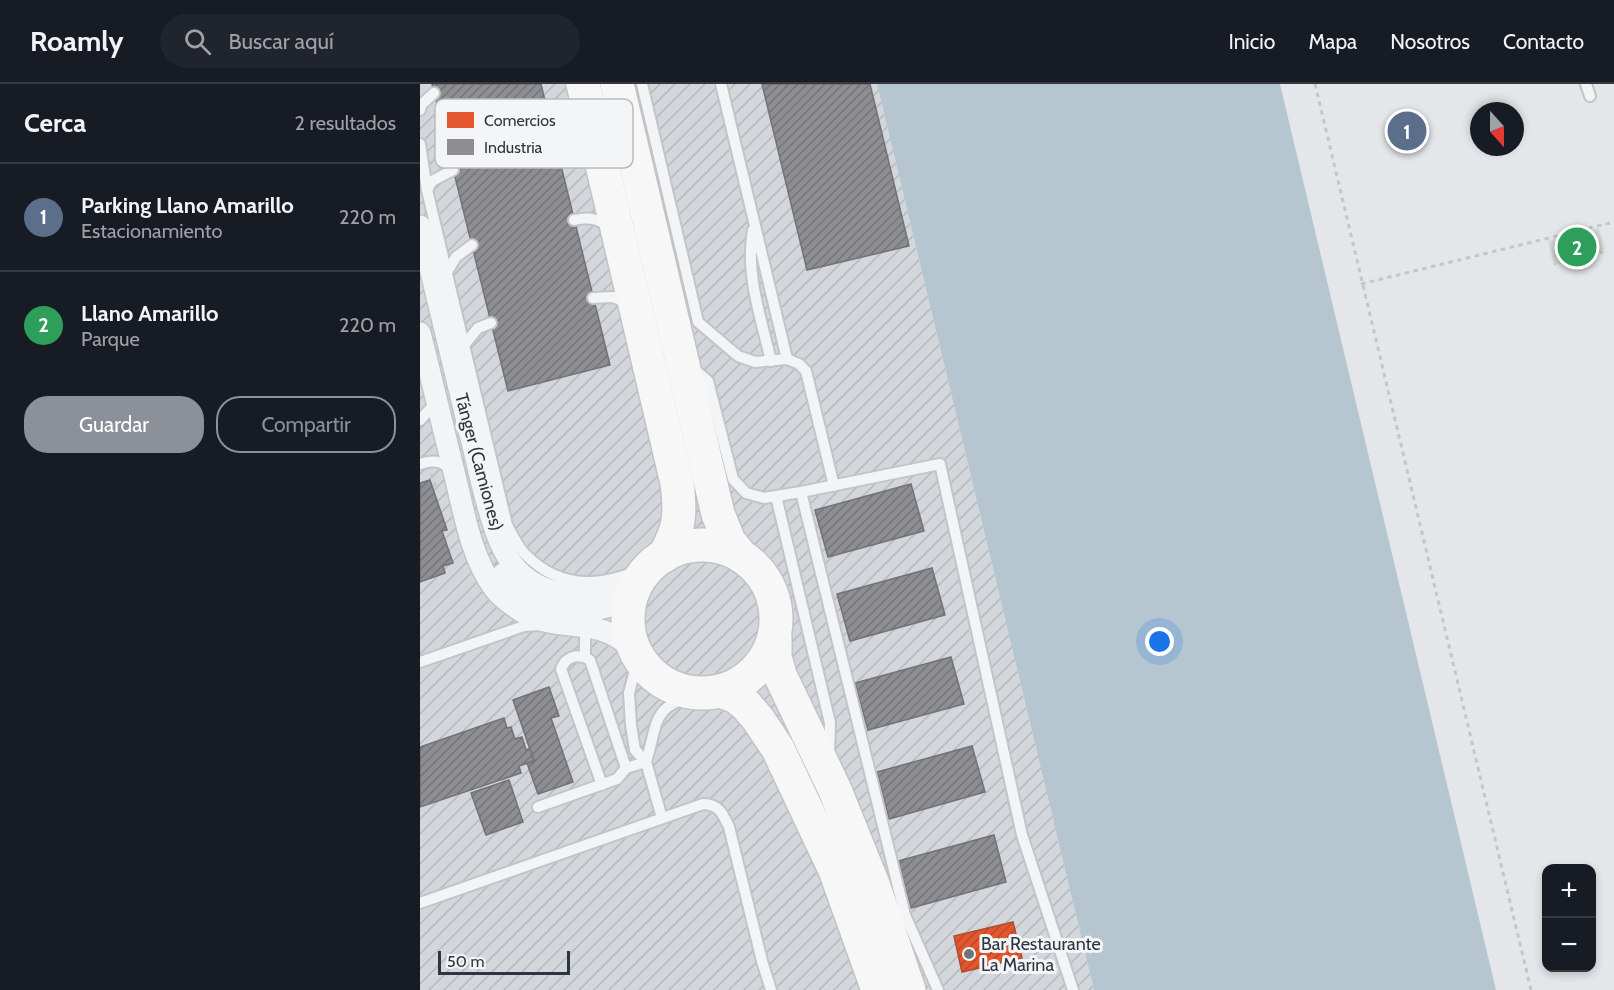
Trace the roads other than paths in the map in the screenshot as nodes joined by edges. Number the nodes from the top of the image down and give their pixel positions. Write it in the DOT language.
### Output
graph roads {
  1 [pos="583,84"];
  2 [pos="617,84"];
  3 [pos="642,84"];
  4 [pos="721,84"];
  5 [pos="1586,84"];
  6 [pos="420,92"];
  7 [pos="1590,96"];
  8 [pos="587,99"];
  9 [pos="621,99"];
  10 [pos="420,110"];
  11 [pos="420,144"];
  12 [pos="633,152"];
  13 [pos="603,168"];
  14 [pos="453,170"];
  15 [pos="427,190"];
  16 [pos="574,220"];
  17 [pos="754,223"];
  18 [pos="420,226"];
  19 [pos="621,242"];
  20 [pos="472,245"];
  21 [pos="447,272"];
  22 [pos="420,279"];
  23 [pos="593,298"];
  24 [pos="638,316"];
  25 [pos="491,323"];
  26 [pos="420,333"];
  27 [pos="458,354"];
  28 [pos="681,358"];
  29 [pos="787,360"];
  30 [pos="771,361"];
  31 [pos="435,392"];
  32 [pos="420,420"];
  33 [pos="420,464"];
  34 [pos="456,477"];
  35 [pos="834,486"];
  36 [pos="801,492"];
  37 [pos="776,496"];
  38 [pos="741,556"];
  39 [pos="646,574"];
  40 [pos="560,623"];
  41 [pos="585,626"];
  42 [pos="776,638"];
  43 [pos="636,655"];
  44 [pos="585,657"];
  45 [pos="420,662"];
  46 [pos="709,692"];
  47 [pos="646,762"];
  48 [pos="626,768"];
  49 [pos="826,773"];
  50 [pos="602,785"];
  51 [pos="538,807"];
  52 [pos="662,818"];
  53 [pos="420,903"];
  54 [pos="771,990"];
  55 [pos="878,990"];
  56 [pos="909,990"];
  57 [pos="938,990"];
  58 [pos="1073,990"];
  1 -- 8 [label="main road"];
  2 -- 9 [label="main road"];
  3 -- 30 [label="lane"];
  4 -- 17 [label="lane"];
  5 -- 7 [label="lane"];
  6 -- 10 [label="lane"];
  11 -- 15 [label="lane"];
  12 -- 28 [label="main road"];
  13 -- 19 [label="main road"];
  14 -- 15 [label="lane"];
  15 -- 21 [label="lane"];
  16 -- 19 [label="lane"];
  17 -- 29 [label="lane"];
  17 -- 30 [label="lane"];
  18 -- 27 [label="street, Tánger (Camiones)"];
  19 -- 24 [label="main road"];
  20 -- 21 [label="lane"];
  21 -- 27 [label="lane"];
  22 -- 39 [label="street"];
  23 -- 24 [label="lane"];
  24 -- 39 [label="main road"];
  25 -- 27 [label="lane"];
  26 -- 31 [label="street"];
  27 -- 39 [label="street, Tánger (Camiones)"];
  28 -- 37 [label="lane"];
  28 -- 38 [label="main road"];
  29 -- 30 [label="lane"];
  29 -- 35 [label="lane"];
  31 -- 32 [label="lane"];
  31 -- 34 [label="street"];
  33 -- 34 [label="lane"];
  34 -- 40 [label="street"];
  35 -- 36 [label="lane"];
  35 -- 58 [label="lane"];
  36 -- 37 [label="lane"];
  36 -- 57 [label="lane"];
  37 -- 49 [label="lane"];
  38 -- 39 [label="main road"];
  38 -- 42 [label="main road"];
  39 -- 43 [label="main road"];
  40 -- 41 [label="street"];
  40 -- 45 [label="lane"];
  41 -- 43 [label="street"];
  41 -- 44 [label="lane"];
  42 -- 46 [label="main road"];
  42 -- 49 [label="main road"];
  43 -- 46 [label="main road"];
  43 -- 47 [label="lane"];
  44 -- 48 [label="lane"];
  44 -- 50 [label="lane"];
  46 -- 47 [label="lane"];
  46 -- 55 [label="main road"];
  47 -- 48 [label="lane"];
  47 -- 52 [label="lane"];
  48 -- 50 [label="lane"];
  49 -- 56 [label="main road"];
  50 -- 51 [label="lane"];
  52 -- 53 [label="lane"];
  52 -- 54 [label="lane"];
}
